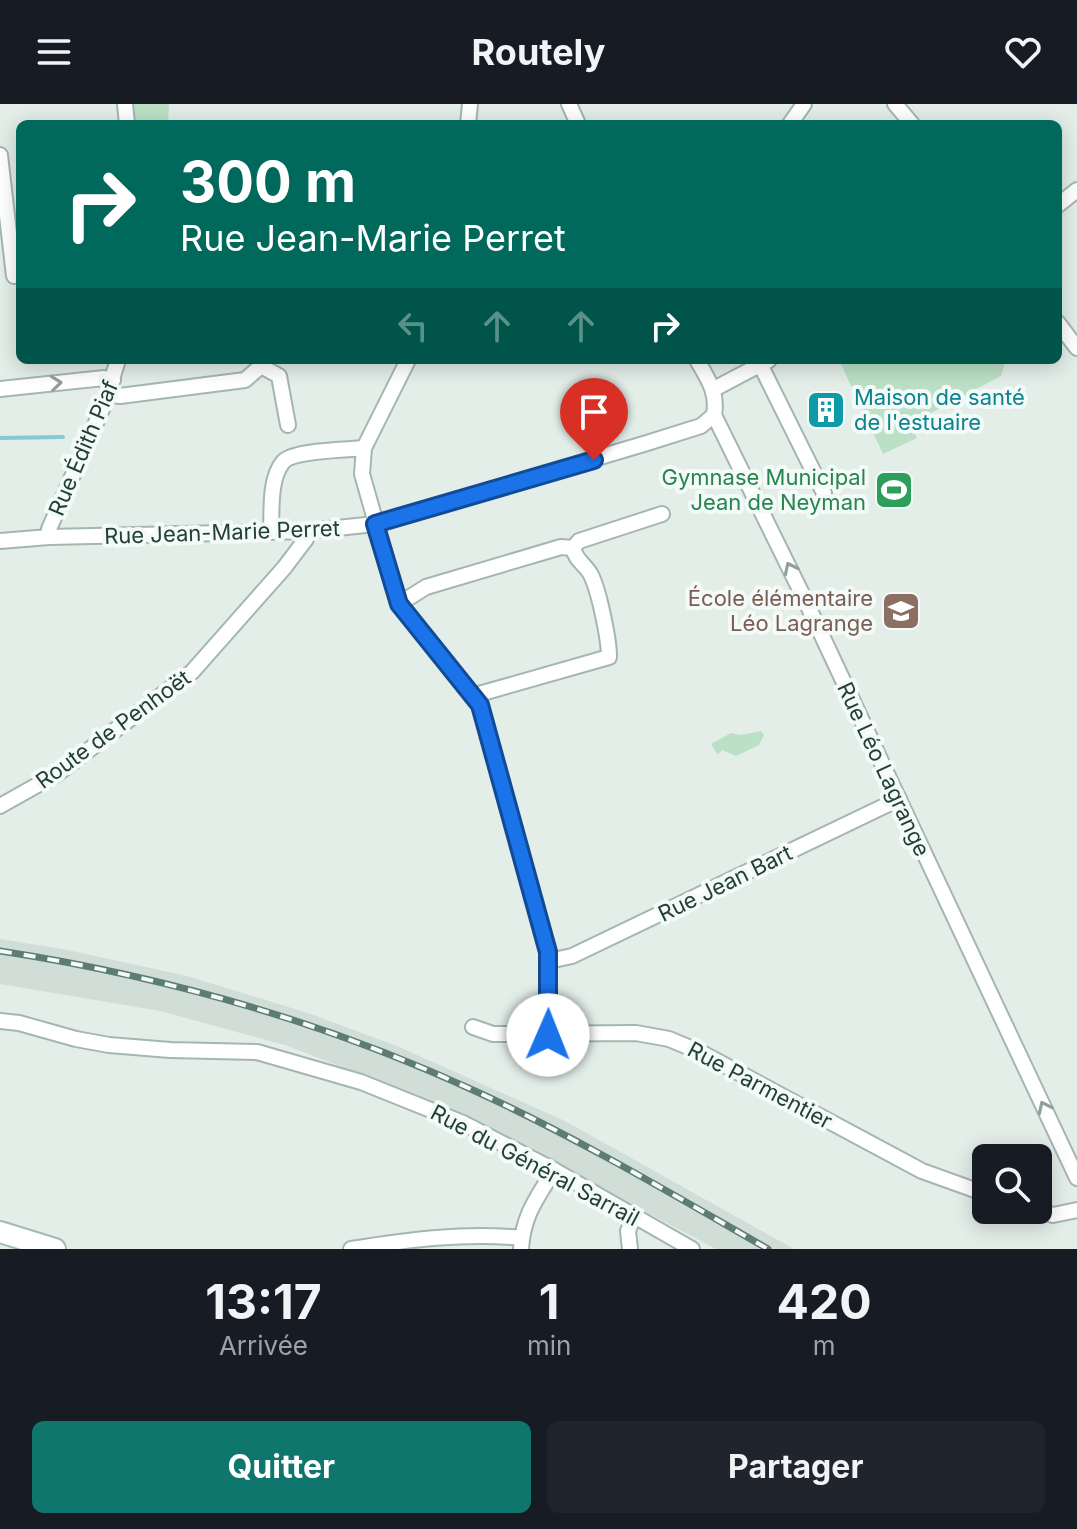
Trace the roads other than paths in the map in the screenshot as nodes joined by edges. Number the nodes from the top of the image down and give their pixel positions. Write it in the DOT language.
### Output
graph roads {
  1 [pos="895,104"];
  2 [pos="909,120"];
  3 [pos="0,155"];
  4 [pos="11,276"];
  5 [pos="1062,328"];
  6 [pos="1077,348"];
  7 [pos="117,364"];
  8 [pos="406,364"];
  9 [pos="699,364"];
  10 [pos="757,364"];
  11 [pos="763,364"];
  12 [pos="110,387"];
  13 [pos="0,389"];
  14 [pos="714,389"];
  15 [pos="714,415"];
  16 [pos="288,425"];
  17 [pos="364,448"];
  18 [pos="824,493"];
  19 [pos="662,514"];
  20 [pos="375,524"];
  21 [pos="271,531"];
  22 [pos="309,531"];
  23 [pos="49,537"];
  24 [pos="0,541"];
  25 [pos="573,548"];
  26 [pos="399,604"];
  27 [pos="472,696"];
  28 [pos="899,799"];
  29 [pos="0,806"];
  30 [pos="549,961"];
  31 [pos="0,1021"];
  32 [pos="473,1027"];
  33 [pos="548,1035"];
  34 [pos="554,1170"];
  35 [pos="1077,1178"];
  36 [pos="972,1189"];
  37 [pos="1077,1210"];
  38 [pos="1052,1215"];
  39 [pos="634,1216"];
  40 [pos="0,1232"];
  41 [pos="522,1243"];
  42 [pos="55,1249"];
  43 [pos="351,1249"];
  44 [pos="630,1249"];
  45 [pos="692,1249"];
  1 -- 2 [label="street"];
  3 -- 4 [label="street"];
  5 -- 6 [label="street"];
  7 -- 12 [label="street, Rue Édith Piaf"];
  8 -- 17 [label="street"];
  9 -- 14 [label="street"];
  10 -- 14 [label="street"];
  11 -- 18 [label="street"];
  13 -- 12 [label="street, one-way"];
  12 -- 16 [label="street"];
  12 -- 23 [label="street, Rue Édith Piaf"];
  14 -- 15 [label="street, Rue Léo Lagrange"];
  15 -- 20 [label="street, Rue Jean-Marie Perret"];
  28 -- 15 [label="street, Rue Léo Lagrange, one-way"];
  17 -- 20 [label="street"];
  17 -- 21 [label="street"];
  19 -- 25 [label="street"];
  20 -- 22 [label="street, Rue Jean-Marie Perret"];
  20 -- 26 [label="street"];
  21 -- 22 [label="street, Rue Jean-Marie Perret"];
  21 -- 23 [label="street, Rue Jean-Marie Perret"];
  22 -- 29 [label="street, Route de Penhoët"];
  23 -- 24 [label="street, Rue Jean-Marie Perret"];
  25 -- 26 [label="street"];
  25 -- 27 [label="street"];
  26 -- 27 [label="street"];
  27 -- 30 [label="street"];
  28 -- 30 [label="street, Rue Jean Bart"];
  35 -- 28 [label="street, Rue Léo Lagrange, one-way"];
  30 -- 33 [label="street"];
  31 -- 34 [label="street, Rue du Général Sarrail"];
  32 -- 33 [label="street, Rue Parmentier"];
  33 -- 36 [label="street, Rue Parmentier"];
  34 -- 39 [label="street, Rue du Général Sarrail"];
  34 -- 41 [label="street"];
  37 -- 38 [label="street"];
  39 -- 44 [label="street"];
  39 -- 45 [label="street, Rue du Général Sarrail"];
  40 -- 42 [label="main road"];
  41 -- 43 [label="street"];
}
